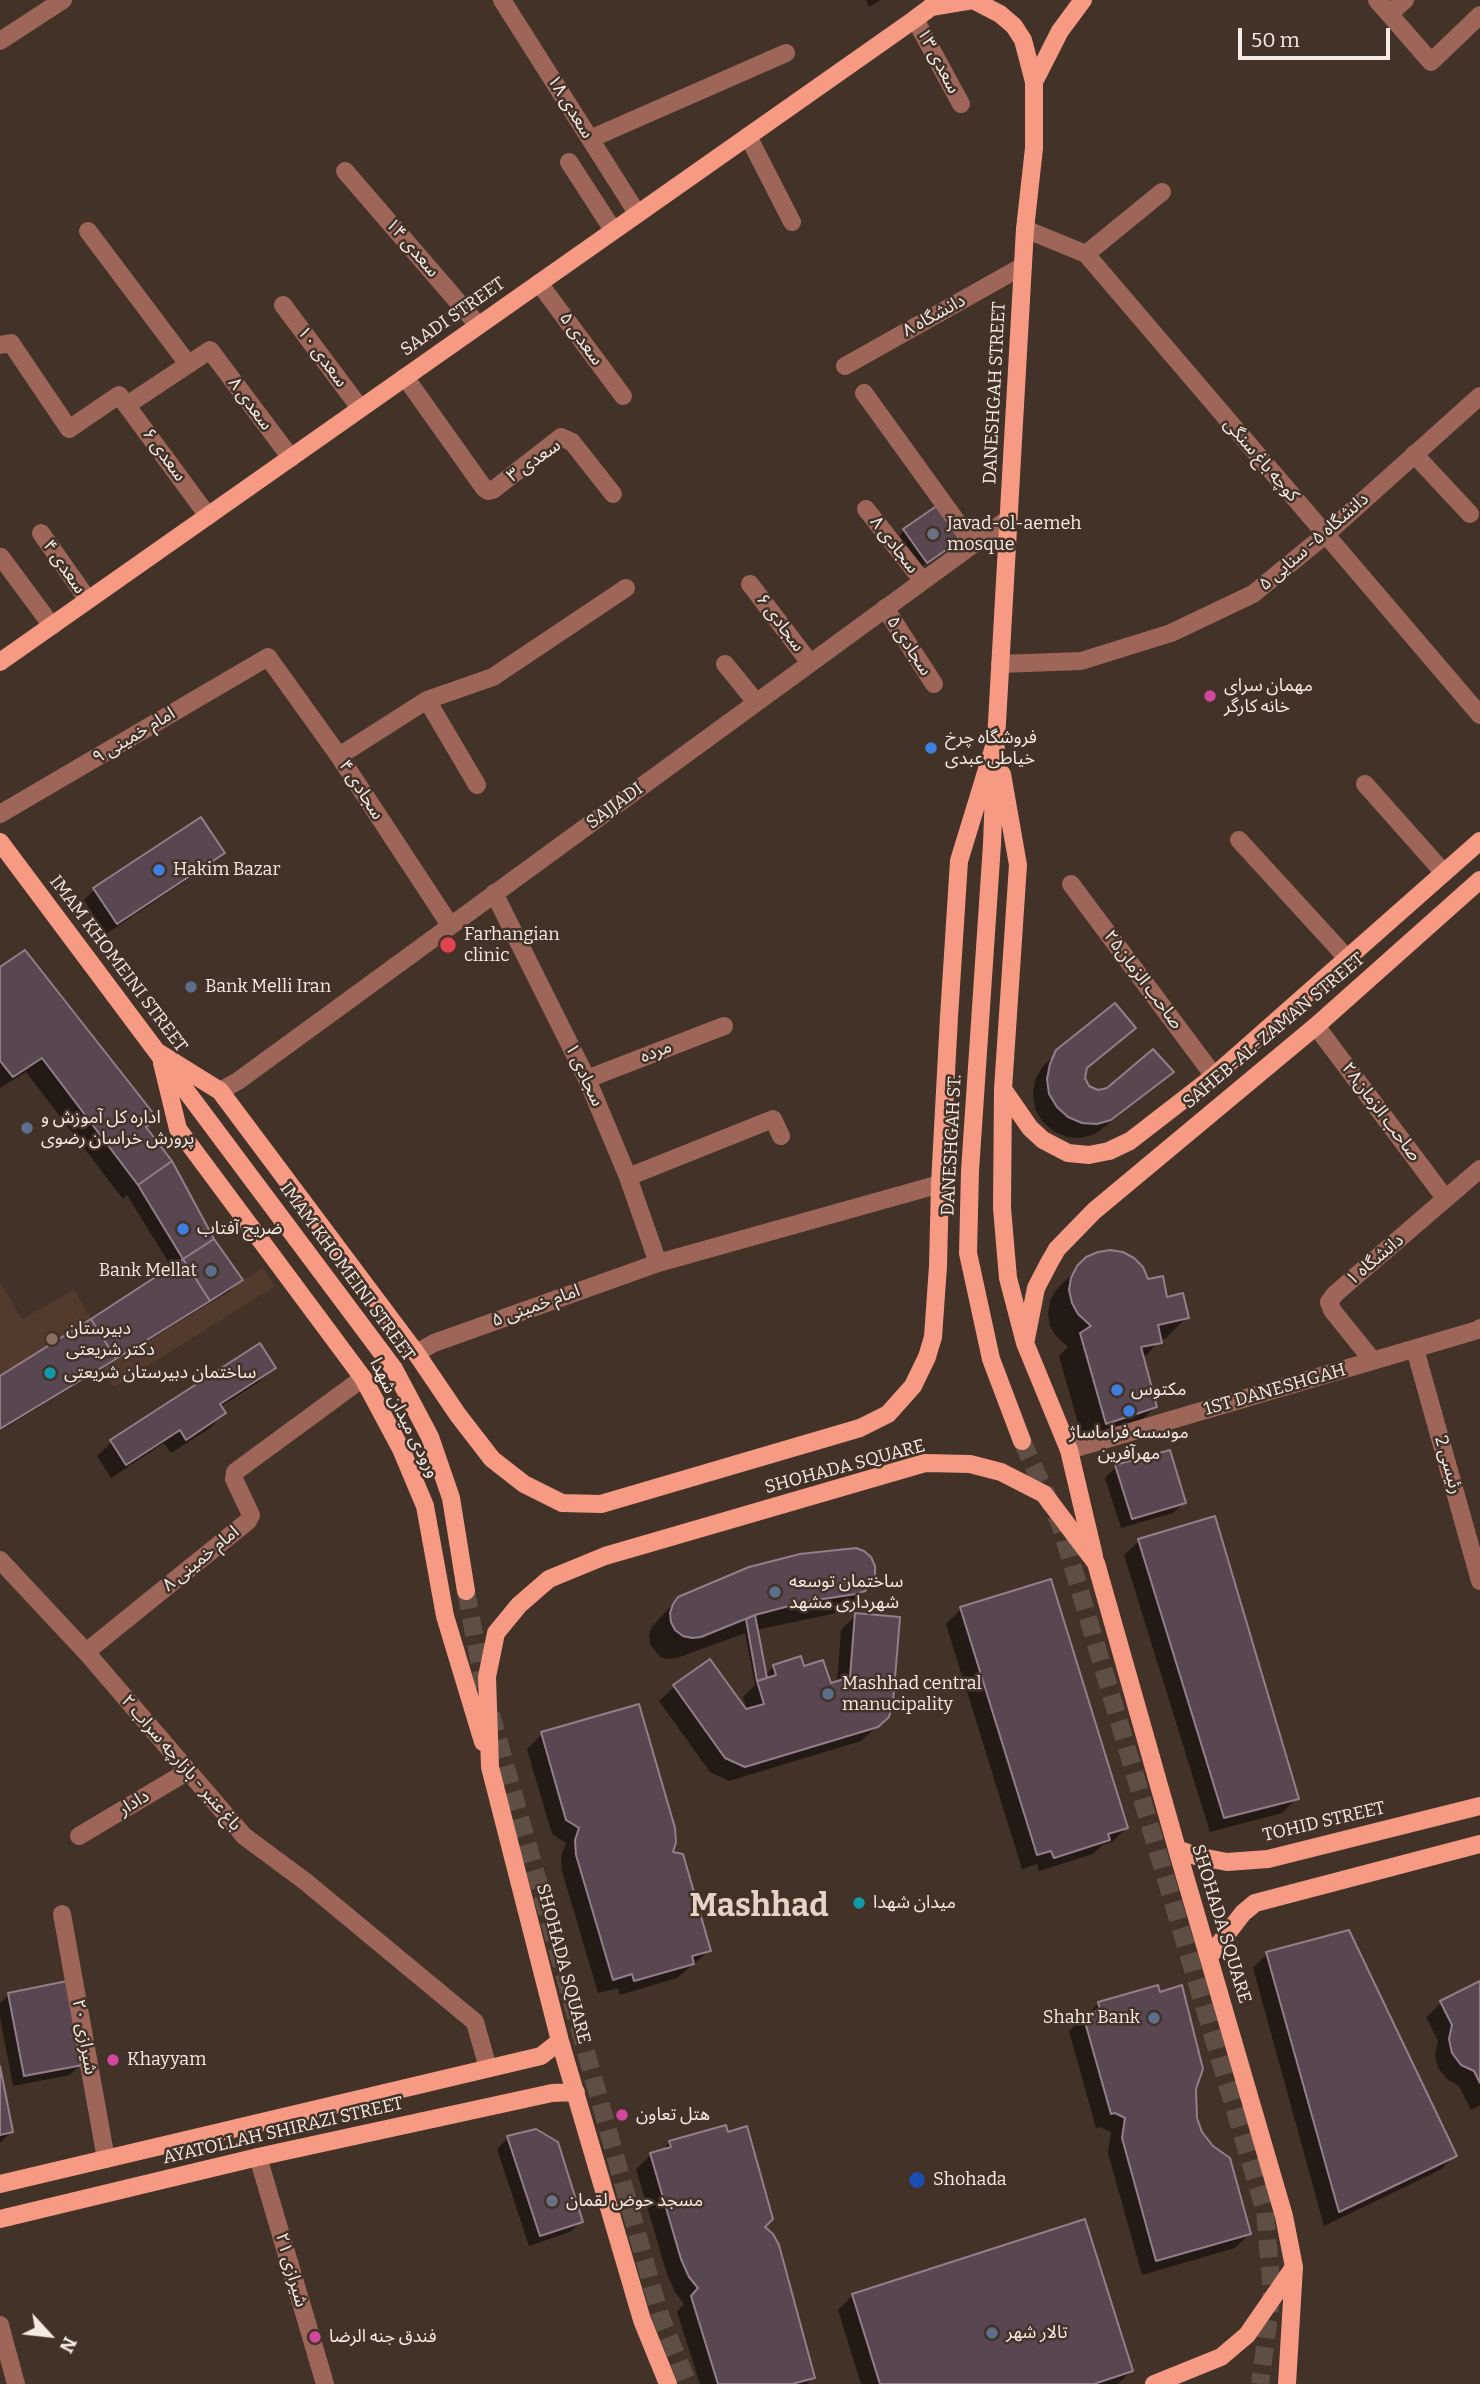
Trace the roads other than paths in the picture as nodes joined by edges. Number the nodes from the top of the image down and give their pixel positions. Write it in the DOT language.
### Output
graph roads {
  1 [pos="63,0"];
  2 [pos="502,0"];
  3 [pos="1083,0"];
  4 [pos="1405,0"];
  5 [pos="934,4"];
  6 [pos="1383,7"];
  7 [pos="1480,15"];
  8 [pos="915,19"];
  9 [pos="0,41"];
  10 [pos="786,53"];
  11 [pos="1034,82"];
  12 [pos="961,104"];
  13 [pos="748,136"];
  14 [pos="590,139"];
  15 [pos="569,162"];
  16 [pos="345,171"];
  17 [pos="1162,192"];
  18 [pos="637,214"];
  19 [pos="792,222"];
  20 [pos="1025,229"];
  21 [pos="613,230"];
  22 [pos="88,231"];
  23 [pos="1086,254"];
  24 [pos="1023,266"];
  25 [pos="539,282"];
  26 [pos="284,305"];
  27 [pos="478,326"];
  28 [pos="0,345"];
  29 [pos="188,364"];
  30 [pos="845,366"];
  31 [pos="405,377"];
  32 [pos="864,393"];
  33 [pos="623,396"];
  34 [pos="1480,396"];
  35 [pos="123,400"];
  36 [pos="360,408"];
  37 [pos="1414,454"];
  38 [pos="291,458"];
  39 [pos="612,494"];
  40 [pos="866,509"];
  41 [pos="1470,514"];
  42 [pos="208,516"];
  43 [pos="1009,519"];
  44 [pos="41,533"];
  45 [pos="1325,535"];
  46 [pos="973,544"];
  47 [pos="1,557"];
  48 [pos="922,580"];
  49 [pos="750,584"];
  50 [pos="626,588"];
  51 [pos="88,600"];
  52 [pos="885,608"];
  53 [pos="52,626"];
  54 [pos="268,656"];
  55 [pos="0,662"];
  56 [pos="810,663"];
  57 [pos="725,664"];
  58 [pos="1000,664"];
  59 [pos="934,684"];
  60 [pos="427,700"];
  61 [pos="756,702"];
  62 [pos="1480,715"];
  63 [pos="996,740"];
  64 [pos="339,756"];
  65 [pos="1365,783"];
  66 [pos="477,785"];
  67 [pos="0,814"];
  68 [pos="1239,840"];
  69 [pos="1480,841"];
  70 [pos="0,842"];
  71 [pos="992,844"];
  72 [pos="1444,873"];
  73 [pos="1480,880"];
  74 [pos="1071,884"];
  75 [pos="494,893"];
  76 [pos="450,925"];
  77 [pos="1347,958"];
  78 [pos="724,1026"];
  79 [pos="1316,1026"];
  80 [pos="159,1053"];
  81 [pos="1214,1076"];
  82 [pos="587,1079"];
  83 [pos="1003,1089"];
  84 [pos="220,1091"];
  85 [pos="781,1136"];
  86 [pos="1480,1169"];
  87 [pos="628,1177"];
  88 [pos="940,1184"];
  89 [pos="1445,1198"];
  90 [pos="658,1263"];
  91 [pos="1480,1328"];
  92 [pos="1025,1343"];
  93 [pos="1415,1349"];
  94 [pos="416,1353"];
  95 [pos="1373,1361"];
  96 [pos="363,1378"];
  97 [pos="1022,1441"];
  98 [pos="1069,1450"];
  99 [pos="0,1560"];
  100 [pos="1096,1563"];
  101 [pos="1480,1581"];
  102 [pos="466,1591"];
  103 [pos="86,1652"];
  104 [pos="490,1768"];
  105 [pos="188,1771"];
  106 [pos="1480,1806"];
  107 [pos="79,1836"];
  108 [pos="1480,1844"];
  109 [pos="1177,1849"];
  110 [pos="62,1914"];
  111 [pos="1209,1957"];
  112 [pos="561,2041"];
  113 [pos="488,2068"];
  114 [pos="576,2092"];
  115 [pos="258,2157"];
  116 [pos="106,2159"];
  117 [pos="0,2185"];
  118 [pos="0,2219"];
  119 [pos="1294,2267"];
  120 [pos="0,2326"];
  121 [pos="16,2384"];
  122 [pos="325,2384"];
  123 [pos="668,2384"];
  124 [pos="1154,2384"];
  125 [pos="1287,2384"];
  1 -- 9 [label="street"];
  2 -- 14 [label="street, سعدی ۱۸"];
  3 -- 11 [label="main road, DANESHGAH STREET"];
  4 -- 6 [label="street"];
  5 -- 8 [label="main road, SAADI STREET"];
  5 -- 11 [label="main road"];
  6 -- 7 [label="street"];
  8 -- 12 [label="street, سعدی ۱۳"];
  8 -- 13 [label="main road, SAADI STREET"];
  10 -- 14 [label="street"];
  11 -- 20 [label="main road, DANESHGAH STREET"];
  13 -- 18 [label="main road, SAADI STREET"];
  13 -- 19 [label="street"];
  14 -- 18 [label="street, سعدی ۱۸"];
  15 -- 21 [label="street"];
  16 -- 27 [label="street, سعدی ۱۴"];
  17 -- 23 [label="street"];
  18 -- 21 [label="main road, SAADI STREET"];
  20 -- 23 [label="street, کوچه باغ سنگی"];
  20 -- 24 [label="main road, DANESHGAH STREET"];
  21 -- 25 [label="main road, SAADI STREET"];
  22 -- 29 [label="street"];
  23 -- 45 [label="street, کوچه باغ سنگی"];
  24 -- 30 [label="street, دانشگاه ۸"];
  24 -- 43 [label="main road, DANESHGAH STREET"];
  25 -- 27 [label="main road, SAADI STREET"];
  25 -- 33 [label="street, سعدی ۵"];
  26 -- 36 [label="street, سعدی ۱۰"];
  27 -- 31 [label="main road, SAADI STREET"];
  28 -- 35 [label="street"];
  29 -- 35 [label="street"];
  29 -- 38 [label="street, سعدی ۸"];
  31 -- 36 [label="main road, SAADI STREET"];
  31 -- 39 [label="street, سعدی ۳"];
  32 -- 46 [label="street"];
  34 -- 37 [label="street, دانشگاه ۵- سنایی ۵"];
  35 -- 42 [label="street, سعدی ۶"];
  36 -- 38 [label="main road, SAADI STREET"];
  37 -- 41 [label="street"];
  37 -- 45 [label="street, دانشگاه ۵- سنایی ۵"];
  38 -- 42 [label="main road, SAADI STREET"];
  40 -- 48 [label="street, سجادی ۸"];
  42 -- 51 [label="main road, SAADI STREET"];
  43 -- 46 [label="street, SAJJADI"];
  43 -- 58 [label="main road, DANESHGAH STREET"];
  44 -- 51 [label="street, سعدی ۴"];
  45 -- 58 [label="street, دانشگاه ۵- سنایی ۵"];
  45 -- 62 [label="street, کوچه باغ سنگی"];
  46 -- 48 [label="street, SAJJADI"];
  47 -- 53 [label="street"];
  48 -- 52 [label="street, SAJJADI"];
  49 -- 56 [label="street, سجادی ۶"];
  50 -- 60 [label="street"];
  51 -- 53 [label="main road, SAADI STREET"];
  52 -- 56 [label="street, SAJJADI"];
  52 -- 59 [label="street, سجادی ۵"];
  53 -- 55 [label="main road, SAADI STREET"];
  54 -- 64 [label="street, سجادی ۴"];
  54 -- 67 [label="street, امام خمینی ۹"];
  56 -- 61 [label="street, SAJJADI"];
  57 -- 61 [label="street"];
  58 -- 63 [label="main road, DANESHGAH STREET"];
  60 -- 64 [label="street"];
  60 -- 66 [label="street"];
  61 -- 75 [label="street, SAJJADI"];
  63 -- 71 [label="main road, DANESHGAH STREET"];
  63 -- 83 [label="main road"];
  63 -- 88 [label="main road"];
  64 -- 76 [label="street, سجادی ۴"];
  65 -- 72 [label="street"];
  68 -- 77 [label="street"];
  69 -- 72 [label="main road"];
  70 -- 80 [label="main road, IMAM KHOMEINI STREET"];
  71 -- 97 [label="main road, DANESHGAH ST."];
  72 -- 77 [label="main road"];
  73 -- 79 [label="main road, SAHEB-AL-ZAMAN STREET"];
  74 -- 81 [label="street, صاحب الزمان۲۵"];
  75 -- 76 [label="street, SAJJADI"];
  75 -- 82 [label="street, سجادی ۱"];
  76 -- 84 [label="street, SAJJADI"];
  77 -- 81 [label="main road"];
  78 -- 82 [label="street, مرده"];
  79 -- 89 [label="street, صاحب الزمان۲۸"];
  79 -- 92 [label="main road, SAHEB-AL-ZAMAN STREET"];
  80 -- 84 [label="main road"];
  80 -- 96 [label="main road, ورودی میدان شهدا"];
  80 -- 102 [label="main road, IMAM KHOMEINI STREET"];
  81 -- 83 [label="main road"];
  82 -- 87 [label="street, سجادی ۱"];
  83 -- 92 [label="main road"];
  84 -- 94 [label="main road"];
  85 -- 87 [label="street"];
  86 -- 89 [label="street"];
  87 -- 90 [label="street, سجادی ۱"];
  88 -- 90 [label="street, امام خمینی ۵"];
  88 -- 94 [label="main road"];
  89 -- 95 [label="street, دانشگاه ۱"];
  90 -- 94 [label="street, امام خمینی ۵"];
  91 -- 93 [label="street, 1ST DANESHGAH"];
  92 -- 98 [label="main road"];
  93 -- 95 [label="street, 1ST DANESHGAH"];
  93 -- 101 [label="street, رئیسی 2"];
  95 -- 98 [label="street, 1ST DANESHGAH"];
  96 -- 103 [label="street, امام خمینی ۸"];
  96 -- 104 [label="main road, ورودی میدان شهدا"];
  98 -- 100 [label="main road"];
  99 -- 103 [label="street, باغ عنبر - بازارچه سراب ۲"];
  100 -- 104 [label="main road, SHOHADA SQUARE"];
  100 -- 109 [label="main road, SHOHADA SQUARE"];
  103 -- 105 [label="street, باغ عنبر - بازارچه سراب ۲"];
  104 -- 112 [label="main road, SHOHADA SQUARE"];
  105 -- 107 [label="street, دادار"];
  105 -- 113 [label="street, باغ عنبر - بازارچه سراب ۲"];
  106 -- 109 [label="main road, TOHID STREET"];
  108 -- 111 [label="main road"];
  109 -- 111 [label="main road, SHOHADA SQUARE"];
  110 -- 116 [label="street, شیرازی ۲۰"];
  111 -- 119 [label="main road, SHOHADA SQUARE"];
  112 -- 113 [label="main road, AYATOLLAH SHIRAZI STREET"];
  112 -- 114 [label="main road, SHOHADA SQUARE"];
  113 -- 116 [label="main road, AYATOLLAH SHIRAZI STREET"];
  114 -- 115 [label="main road, AYATOLLAH SHIRAZI STREET"];
  114 -- 123 [label="main road, SHOHADA SQUARE"];
  115 -- 118 [label="main road, AYATOLLAH SHIRAZI STREET"];
  115 -- 122 [label="street, شیرازی ۲۱"];
  116 -- 117 [label="main road, AYATOLLAH SHIRAZI STREET"];
  119 -- 124 [label="main road"];
  119 -- 125 [label="main road, SHOHADA SQUARE"];
  120 -- 121 [label="street"];
}
